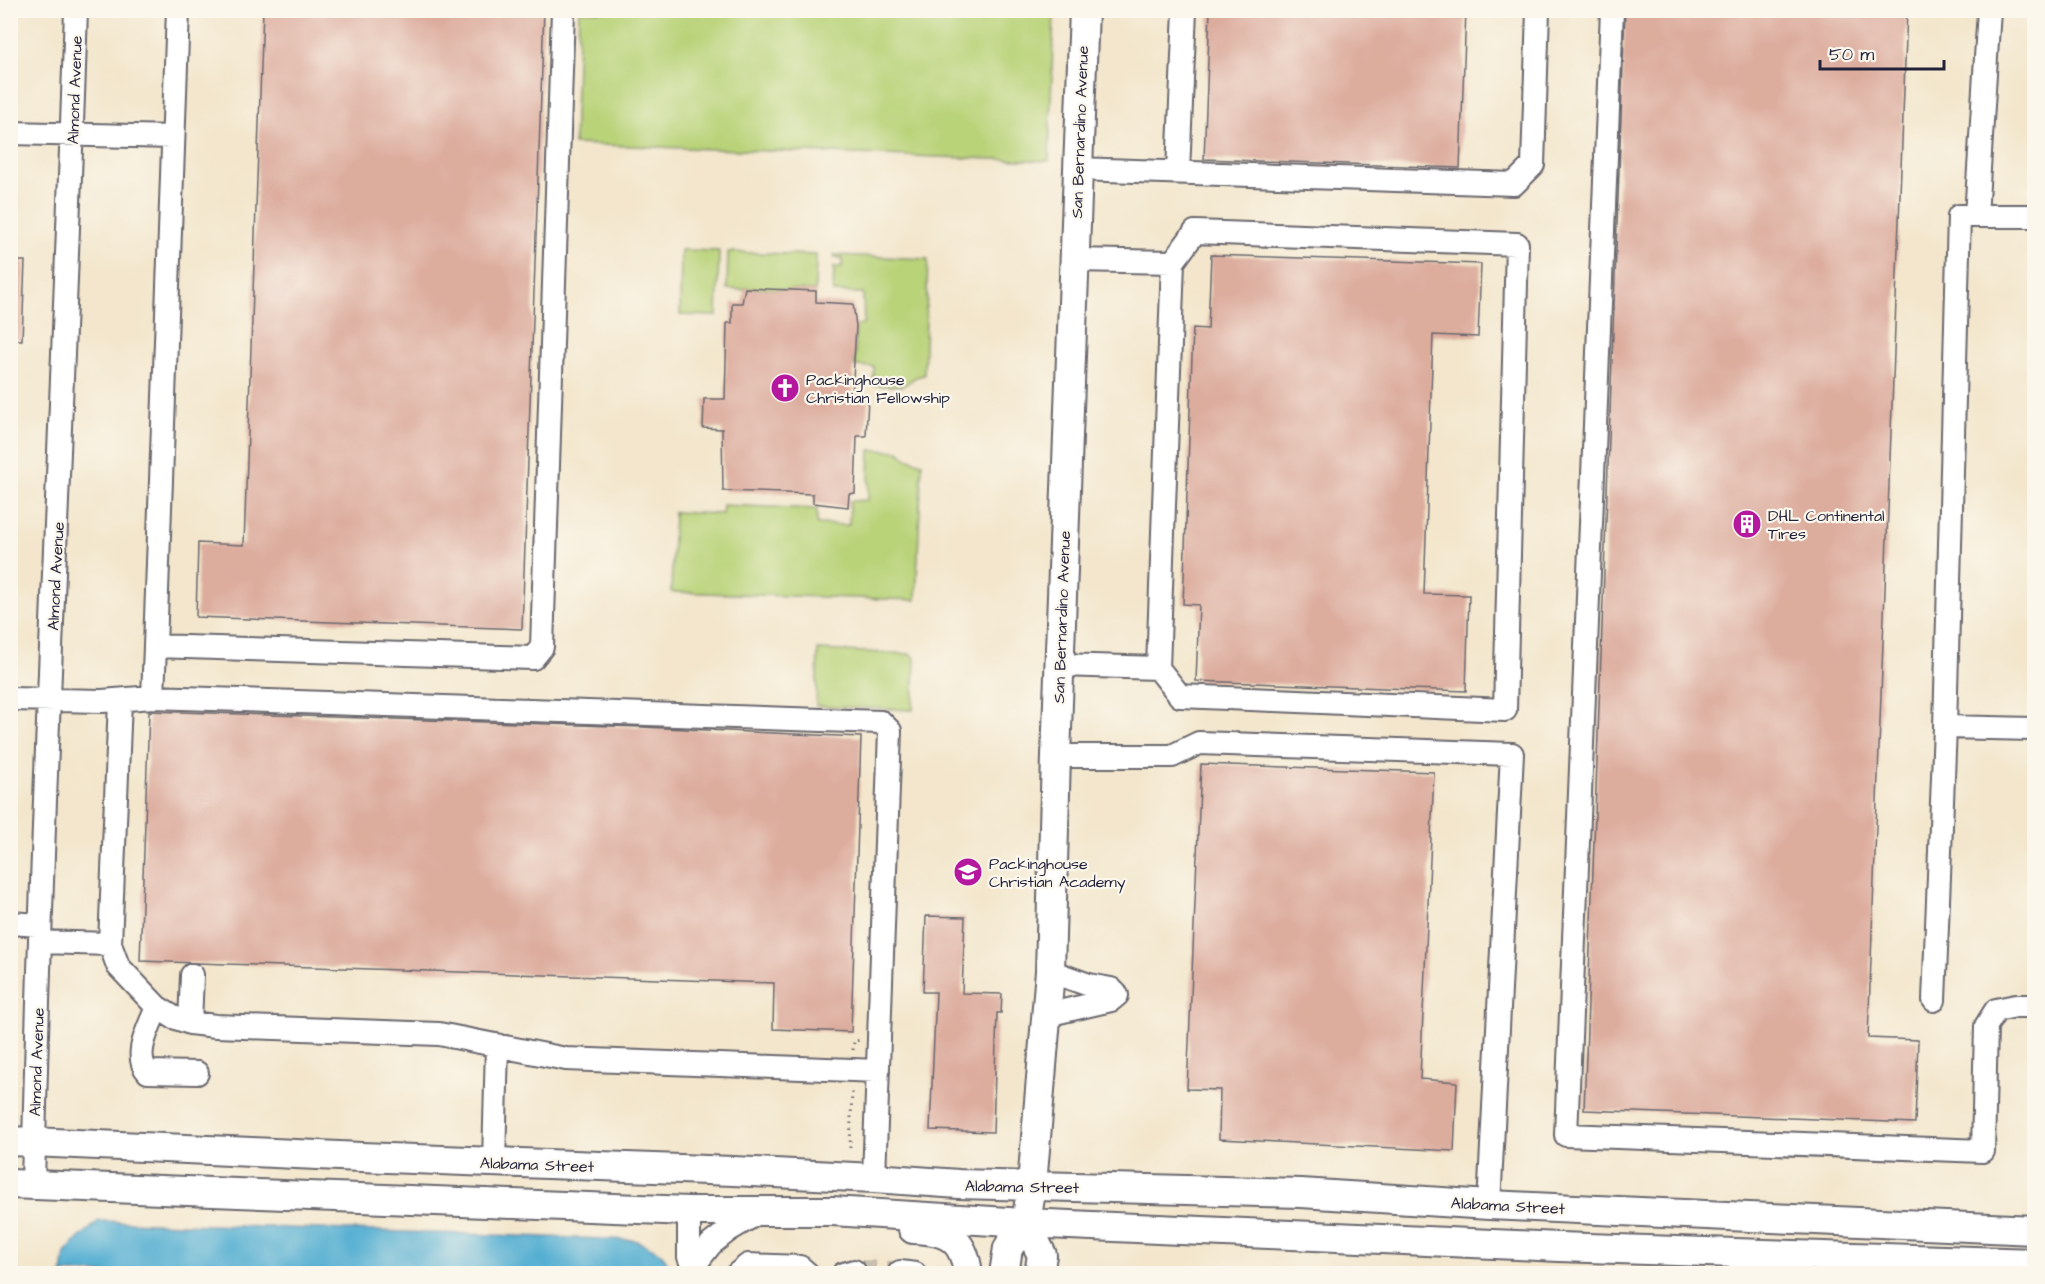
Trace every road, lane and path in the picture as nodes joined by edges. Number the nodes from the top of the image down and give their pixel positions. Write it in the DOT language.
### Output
graph roads {
  1 [pos="76,10"];
  2 [pos="178,10"];
  3 [pos="563,10"];
  4 [pos="1084,10"];
  5 [pos="1185,10"];
  6 [pos="1538,10"];
  7 [pos="1612,10"];
  8 [pos="1989,10"];
  9 [pos="10,133"];
  10 [pos="72,134"];
  11 [pos="173,137"];
  12 [pos="1077,169"];
  13 [pos="1178,172"];
  14 [pos="1976,216"];
  15 [pos="2034,216"];
  16 [pos="1074,260"];
  17 [pos="1173,262"];
  18 [pos="155,646"];
  19 [pos="1059,665"];
  20 [pos="1158,668"];
  21 [pos="153,697"];
  22 [pos="10,699"];
  23 [pos="49,700"];
  24 [pos="120,701"];
  25 [pos="1945,727"];
  26 [pos="2034,729"];
  27 [pos="1056,756"];
  28 [pos="10,923"];
  29 [pos="40,933"];
  30 [pos="110,945"];
  31 [pos="1050,971"];
  32 [pos="192,975"];
  33 [pos="1935,1000"];
  34 [pos="2034,1005"];
  35 [pos="157,1008"];
  36 [pos="1046,1015"];
  37 [pos="190,1023"];
  38 [pos="497,1045"];
  39 [pos="878,1071"];
  40 [pos="197,1073"];
  41 [pos="22,1141"];
  42 [pos="494,1162"];
  43 [pos="874,1178"];
  44 [pos="22,1184"];
  45 [pos="1032,1185"];
  46 [pos="1489,1205"];
  47 [pos="763,1210"];
  48 [pos="689,1211"];
  49 [pos="832,1211"];
  50 [pos="1026,1223"];
  51 [pos="2034,1230"];
  52 [pos="2034,1263"];
  53 [pos="1828,1265"];
  54 [pos="693,1270"];
  55 [pos="737,1274"];
  56 [pos="808,1274"];
  57 [pos="968,1274"];
  58 [pos="1004,1274"];
  59 [pos="1039,1274"];
  1 -- 10 [label="street, Almond Avenue"];
  2 -- 11 [label="street"];
  3 -- 18 [label="street"];
  4 -- 12 [label="main road, San Bernardino Avenue"];
  5 -- 13 [label="street"];
  6 -- 13 [label="street"];
  7 -- 34 [label="street"];
  8 -- 14 [label="street"];
  9 -- 10 [label="street"];
  10 -- 11 [label="street"];
  10 -- 23 [label="street, Almond Avenue"];
  11 -- 18 [label="street"];
  12 -- 13 [label="street"];
  12 -- 16 [label="main road, San Bernardino Avenue"];
  14 -- 15 [label="street"];
  14 -- 25 [label="street"];
  16 -- 17 [label="street"];
  16 -- 19 [label="main road, San Bernardino Avenue"];
  17 -- 20 [label="street"];
  17 -- 20 [label="street"];
  18 -- 21 [label="street"];
  19 -- 20 [label="street"];
  19 -- 27 [label="main road, San Bernardino Avenue"];
  21 -- 24 [label="street"];
  21 -- 39 [label="street"];
  22 -- 23 [label="street"];
  23 -- 24 [label="street"];
  23 -- 29 [label="street, Almond Avenue"];
  24 -- 30 [label="street"];
  25 -- 26 [label="street"];
  25 -- 33 [label="street"];
  27 -- 31 [label="main road, San Bernardino Avenue"];
  27 -- 46 [label="street"];
  28 -- 29 [label="street"];
  29 -- 30 [label="street"];
  29 -- 41 [label="street, Almond Avenue"];
  30 -- 35 [label="street"];
  31 -- 36 [label="main road, San Bernardino Avenue"];
  31 -- 36 [label="street"];
  32 -- 37 [label="street"];
  35 -- 37 [label="street"];
  35 -- 40 [label="street"];
  36 -- 45 [label="main road, San Bernardino Avenue"];
  37 -- 38 [label="street"];
  38 -- 39 [label="street"];
  38 -- 42 [label="street"];
  39 -- 43 [label="street"];
  41 -- 42 [label="main road, Alabama Street"];
  41 -- 44 [label="street, Almond Avenue"];
  42 -- 43 [label="main road, Alabama Street"];
  43 -- 45 [label="main road, Alabama Street"];
  43 -- 48 [label="main road"];
  44 -- 48 [label="main road, Alabama Street"];
  45 -- 46 [label="main road, Alabama Street"];
  45 -- 50 [label="main road, San Bernardino Avenue"];
  46 -- 51 [label="main road, Alabama Street"];
  47 -- 48 [label="main road, Alabama Street"];
  47 -- 49 [label="main road, Alabama Street"];
  47 -- 54 [label="street"];
  48 -- 54 [label="street"];
  49 -- 50 [label="main road, Alabama Street"];
  49 -- 57 [label="main road"];
  50 -- 53 [label="main road, Alabama Street"];
  50 -- 58 [label="main road, San Bernardino Avenue"];
  50 -- 59 [label="main road"];
  52 -- 53 [label="main road, Alabama Street"];
  55 -- 56 [label="street"];
}
